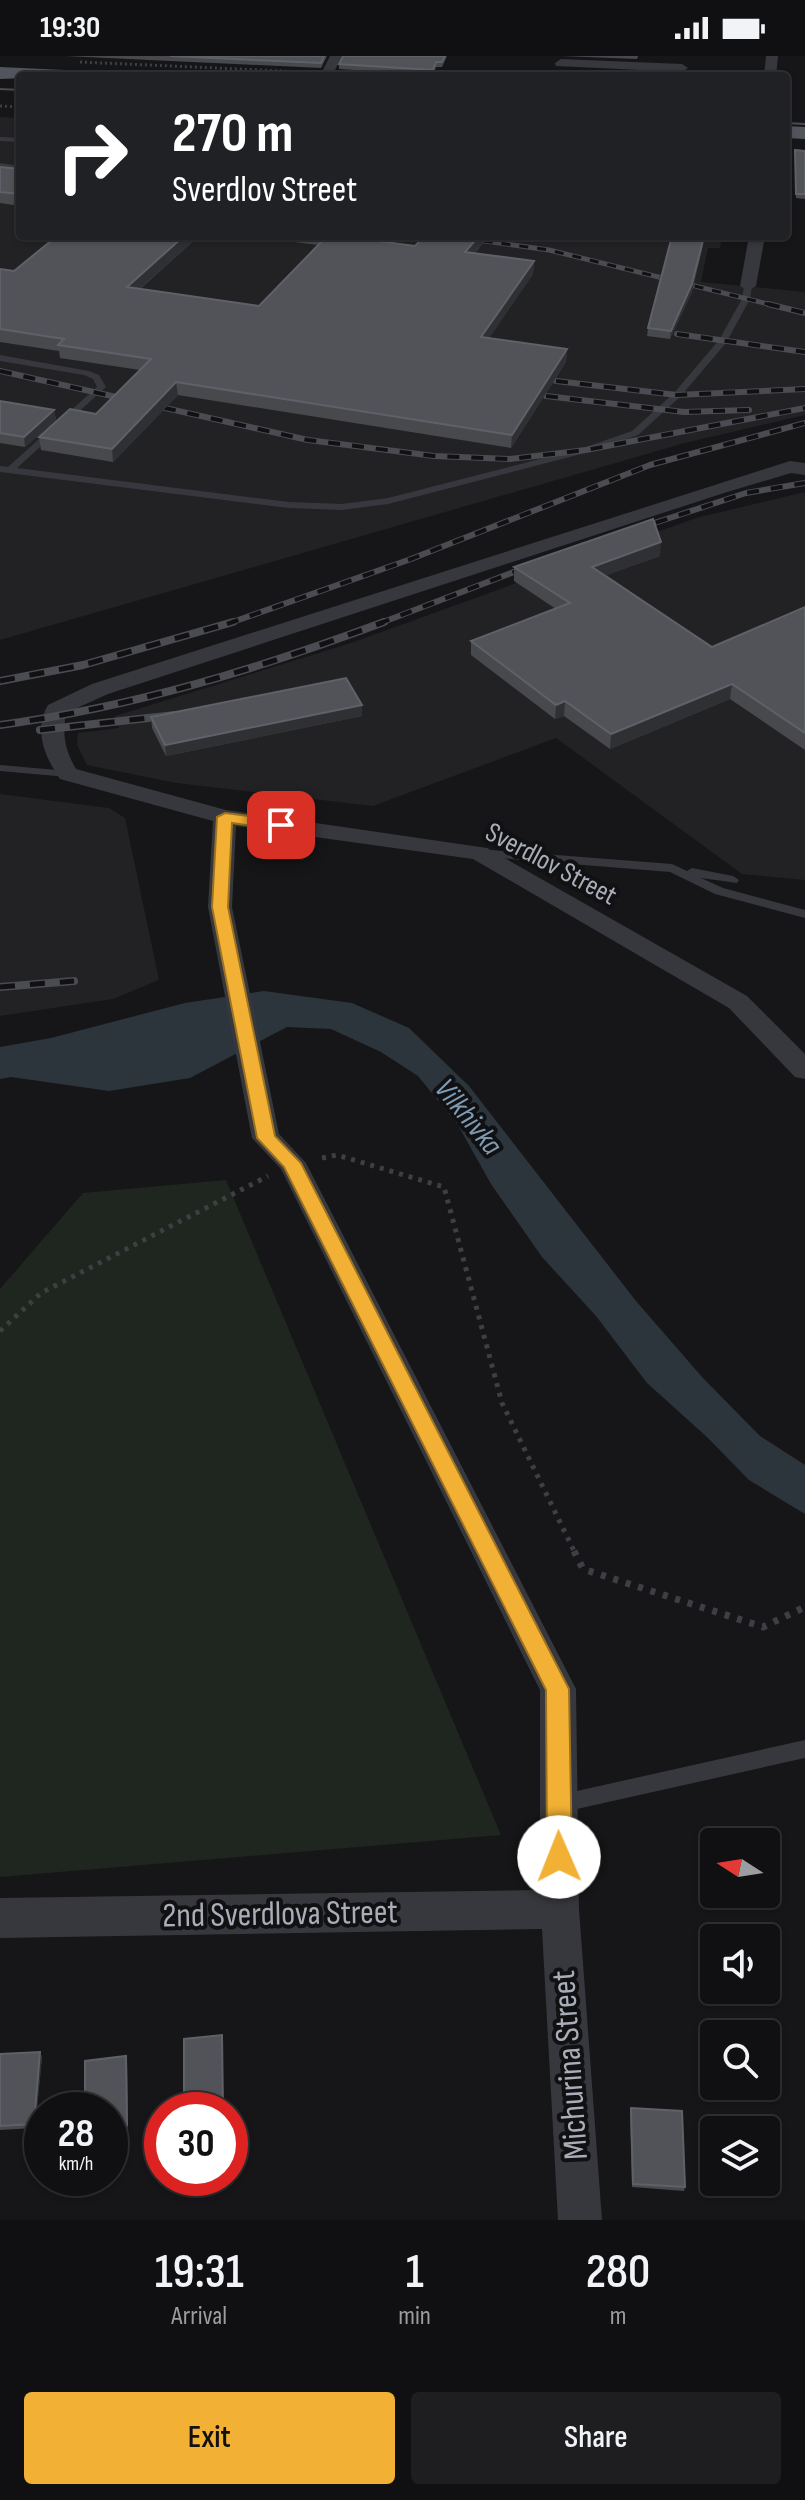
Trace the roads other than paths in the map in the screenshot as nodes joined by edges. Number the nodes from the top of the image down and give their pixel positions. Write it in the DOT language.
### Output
graph roads {
  1 [pos="561,63"];
  2 [pos="683,67"];
  3 [pos="756,240"];
  4 [pos="748,286"];
  5 [pos="0,358"];
  6 [pos="800,466"];
  7 [pos="5,470"];
  8 [pos="0,768"];
  9 [pos="68,774"];
  10 [pos="225,817"];
  11 [pos="479,853"];
  12 [pos="672,868"];
  13 [pos="733,880"];
  14 [pos="805,914"];
  15 [pos="805,1070"];
  16 [pos="805,1749"];
  17 [pos="558,1804"];
  18 [pos="560,1909"];
  19 [pos="0,1918"];
  20 [pos="580,2220"];
  1 -- 2 [label="street"];
  3 -- 4 [label="street"];
  4 -- 7 [label="lane"];
  5 -- 7 [label="lane"];
  6 -- 9 [label="street"];
  8 -- 9 [label="lane"];
  9 -- 10 [label="street, Sverdlov Street"];
  10 -- 11 [label="street, Sverdlov Street"];
  10 -- 17 [label="street, Michurina Street"];
  11 -- 12 [label="lane"];
  11 -- 15 [label="street, Sverdlov Street"];
  12 -- 13 [label="lane"];
  12 -- 14 [label="lane"];
  16 -- 17 [label="lane"];
  17 -- 18 [label="street, Michurina Street"];
  18 -- 19 [label="street, 2nd Sverdlova Street"];
  18 -- 20 [label="street, Michurina Street"];
}
